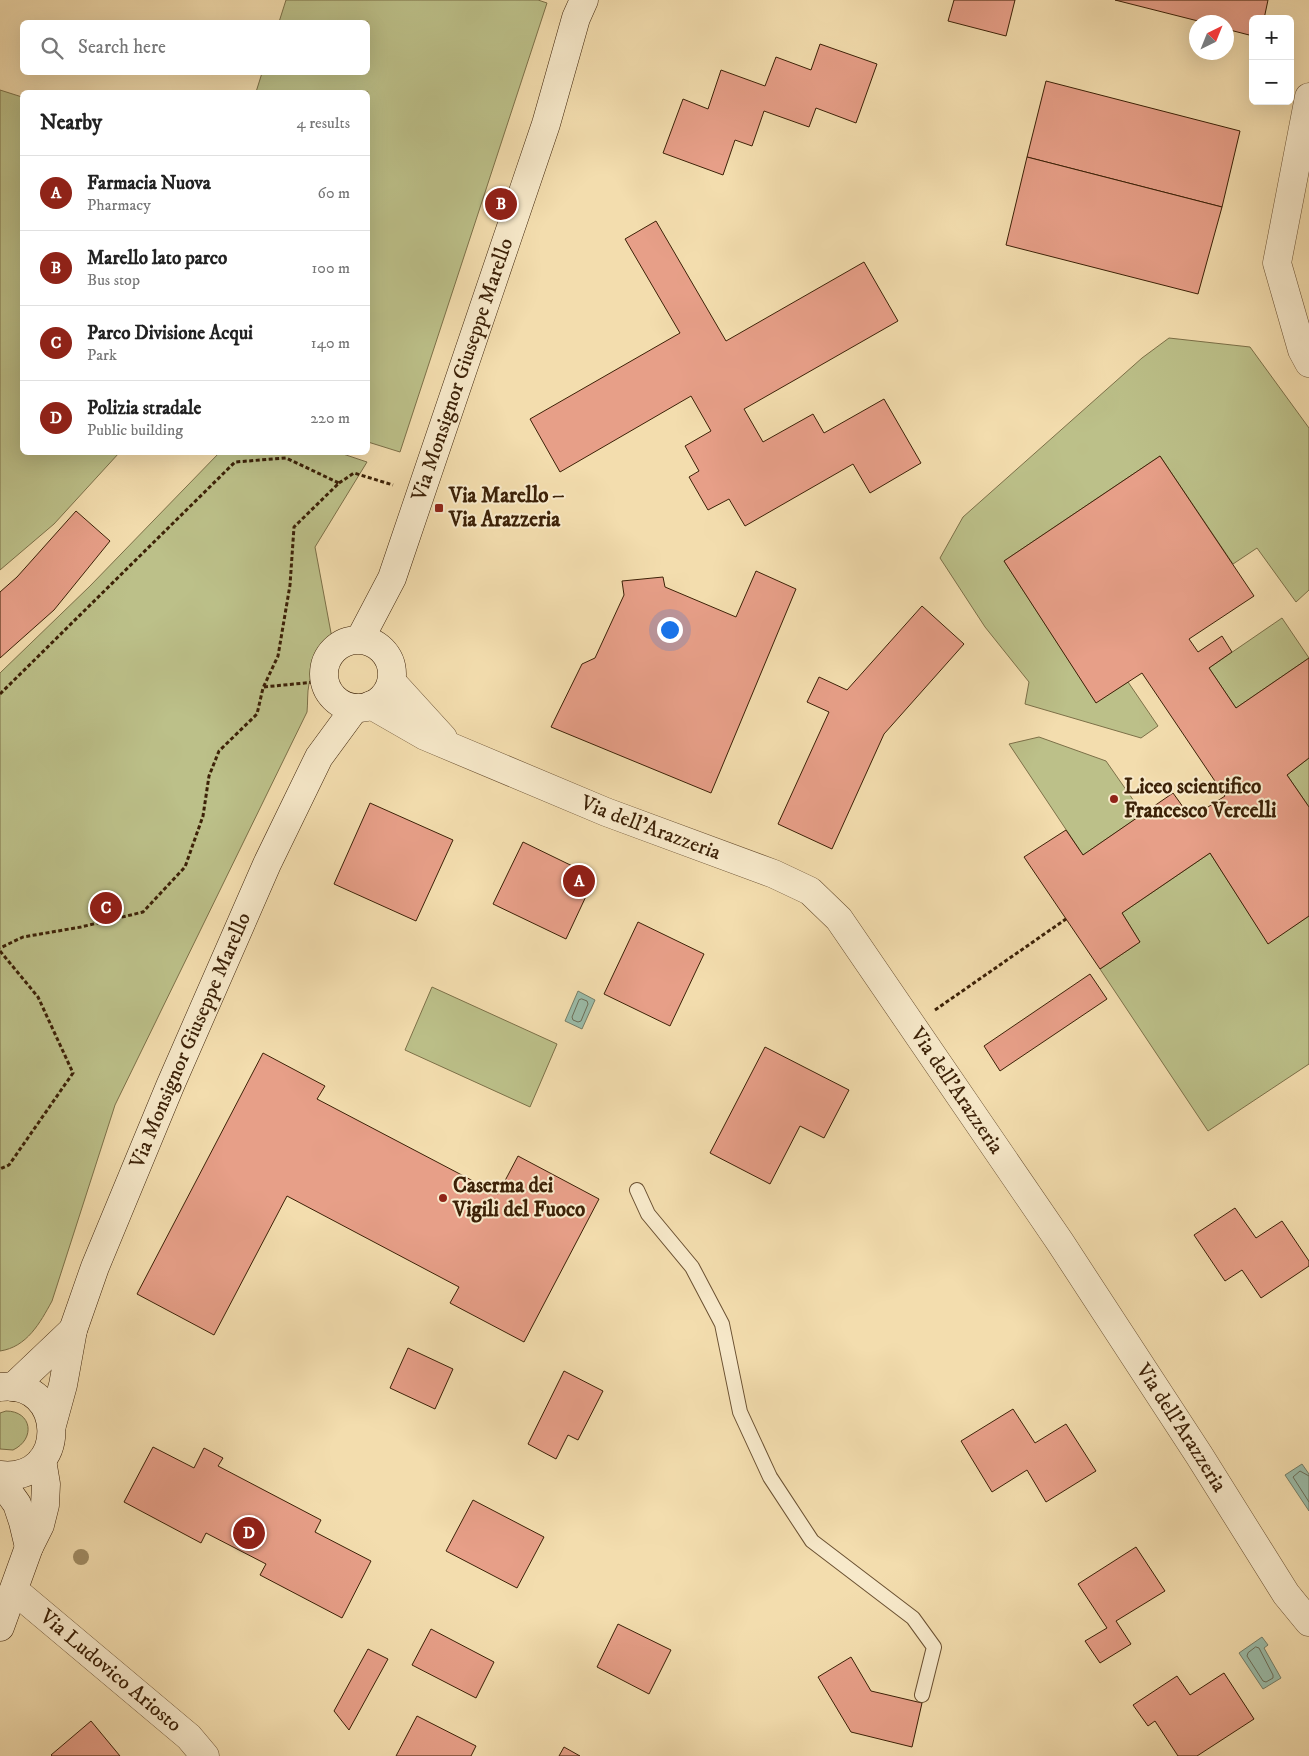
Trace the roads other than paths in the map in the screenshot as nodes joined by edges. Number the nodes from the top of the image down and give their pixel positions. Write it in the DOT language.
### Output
graph roads {
  1 [pos="579,6"];
  2 [pos="1309,97"];
  3 [pos="1309,363"];
  4 [pos="372,645"];
  5 [pos="392,682"];
  6 [pos="346,697"];
  7 [pos="451,746"];
  8 [pos="637,1190"];
  9 [pos="73,1330"];
  10 [pos="6,1387"];
  11 [pos="52,1426"];
  12 [pos="42,1460"];
  13 [pos="0,1475"];
  14 [pos="0,1480"];
  15 [pos="29,1547"];
  16 [pos="14,1590"];
  17 [pos="1309,1622"];
  18 [pos="0,1627"];
  19 [pos="922,1694"];
  20 [pos="205,1756"];
  1 -- 4 [label="street, Via Monsignor Giuseppe Marello"];
  2 -- 3 [label="street"];
  4 -- 5 [label="street, Via Monsignor Giuseppe Marello"];
  4 -- 6 [label="street, Via Monsignor Giuseppe Marello"];
  5 -- 6 [label="street"];
  5 -- 7 [label="street, Via dell'Arazzeria"];
  6 -- 7 [label="street, Via dell'Arazzeria"];
  6 -- 9 [label="street, Via Monsignor Giuseppe Marello"];
  7 -- 17 [label="street, Via dell'Arazzeria"];
  8 -- 19 [label="lane"];
  9 -- 10 [label="street, Via Monsignor Giuseppe Marello"];
  9 -- 11 [label="street, Via Monsignor Giuseppe Marello"];
  10 -- 11 [label="street"];
  11 -- 12 [label="street, Via Monsignor Giuseppe Marello"];
  12 -- 13 [label="street"];
  12 -- 15 [label="street"];
  14 -- 15 [label="street"];
  15 -- 16 [label="street"];
  16 -- 18 [label="street"];
  16 -- 20 [label="street, Via Ludovico Ariosto"];
}
